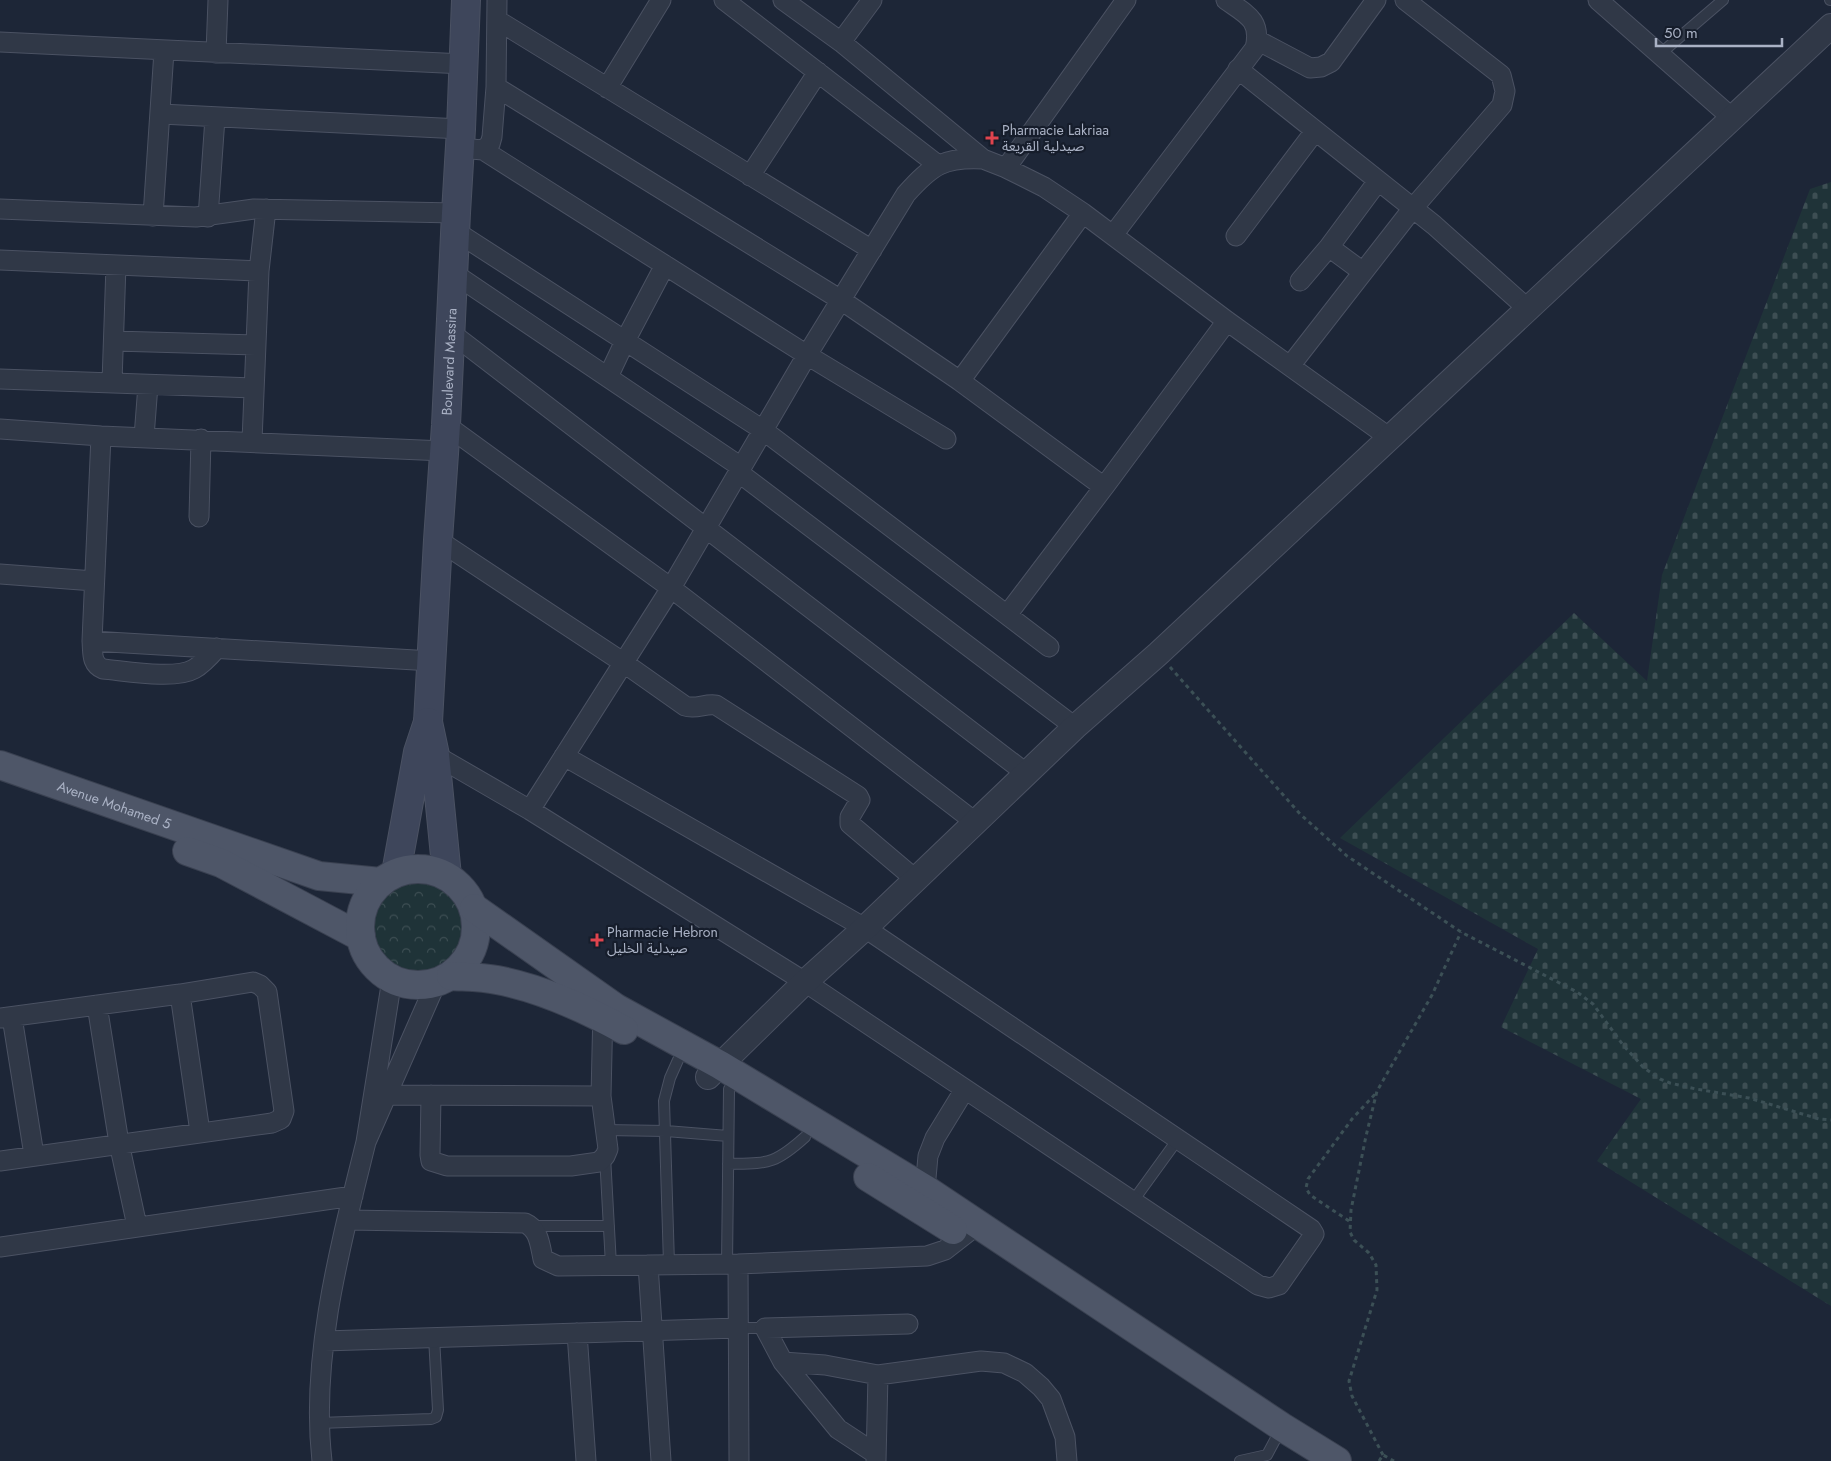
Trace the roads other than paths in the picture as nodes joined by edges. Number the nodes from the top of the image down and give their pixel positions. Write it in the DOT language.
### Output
graph roads {
  1 [pos="218,0"];
  2 [pos="466,0"];
  3 [pos="497,0"];
  4 [pos="661,0"];
  5 [pos="724,0"];
  6 [pos="783,0"];
  7 [pos="872,0"];
  8 [pos="1126,0"];
  9 [pos="1226,0"];
  10 [pos="1376,0"];
  11 [pos="1405,0"];
  12 [pos="1598,0"];
  13 [pos="1723,0"];
  14 [pos="497,20"];
  15 [pos="1831,26"];
  16 [pos="1257,40"];
  17 [pos="0,42"];
  18 [pos="840,42"];
  19 [pos="164,50"];
  20 [pos="216,53"];
  21 [pos="1660,54"];
  22 [pos="464,64"];
  23 [pos="1238,69"];
  24 [pos="818,72"];
  25 [pos="496,87"];
  26 [pos="607,88"];
  27 [pos="161,114"];
  28 [pos="1731,117"];
  29 [pos="215,118"];
  30 [pos="1316,131"];
  31 [pos="468,143"];
  32 [pos="984,159"];
  33 [pos="938,165"];
  34 [pos="1006,168"];
  35 [pos="750,176"];
  36 [pos="1378,181"];
  37 [pos="1413,208"];
  38 [pos="0,209"];
  39 [pos="266,209"];
  40 [pos="1083,213"];
  41 [pos="153,216"];
  42 [pos="208,217"];
  43 [pos="456,222"];
  44 [pos="1113,235"];
  45 [pos="1236,236"];
  46 [pos="1329,247"];
  47 [pos="872,250"];
  48 [pos="0,260"];
  49 [pos="116,264"];
  50 [pos="666,266"];
  51 [pos="259,271"];
  52 [pos="1363,272"];
  53 [pos="453,273"];
  54 [pos="1300,281"];
  55 [pos="841,300"];
  56 [pos="1528,309"];
  57 [pos="1227,321"];
  58 [pos="450,332"];
  59 [pos="114,341"];
  60 [pos="625,341"];
  61 [pos="256,345"];
  62 [pos="807,355"];
  63 [pos="1290,366"];
  64 [pos="608,377"];
  65 [pos="0,379"];
  66 [pos="960,381"];
  67 [pos="112,382"];
  68 [pos="148,385"];
  69 [pos="254,388"];
  70 [pos="0,429"];
  71 [pos="763,430"];
  72 [pos="101,436"];
  73 [pos="144,437"];
  74 [pos="445,438"];
  75 [pos="1390,438"];
  76 [pos="946,439"];
  77 [pos="201,440"];
  78 [pos="252,441"];
  79 [pos="740,469"];
  80 [pos="1104,487"];
  81 [pos="199,517"];
  82 [pos="705,527"];
  83 [pos="438,540"];
  84 [pos="0,574"];
  85 [pos="94,581"];
  86 [pos="671,588"];
  87 [pos="1007,615"];
  88 [pos="92,641"];
  89 [pos="1049,647"];
  90 [pos="217,648"];
  91 [pos="432,661"];
  92 [pos="624,663"];
  93 [pos="1075,727"];
  94 [pos="426,754"];
  95 [pos="564,756"];
  96 [pos="0,765"];
  97 [pos="1027,774"];
  98 [pos="0,784"];
  99 [pos="530,810"];
  100 [pos="975,822"];
  101 [pos="225,854"];
  102 [pos="446,876"];
  103 [pos="389,878"];
  104 [pos="915,879"];
  105 [pos="474,908"];
  106 [pos="865,928"];
  107 [pos="361,937"];
  108 [pos="392,979"];
  109 [pos="443,979"];
  110 [pos="805,982"];
  111 [pos="180,994"];
  112 [pos="97,1005"];
  113 [pos="603,1009"];
  114 [pos="6,1017"];
  115 [pos="678,1060"];
  116 [pos="719,1077"];
  117 [pos="965,1089"];
  118 [pos="380,1095"];
  119 [pos="431,1095"];
  120 [pos="601,1096"];
  121 [pos="605,1130"];
  122 [pos="666,1131"];
  123 [pos="200,1132"];
  124 [pos="728,1136"];
  125 [pos="805,1137"];
  126 [pos="1178,1139"];
  127 [pos="119,1143"];
  128 [pos="34,1155"];
  129 [pos="605,1156"];
  130 [pos="0,1161"];
  131 [pos="728,1164"];
  132 [pos="925,1189"];
  133 [pos="353,1196"];
  134 [pos="1133,1201"];
  135 [pos="348,1220"];
  136 [pos="137,1226"];
  137 [pos="532,1226"];
  138 [pos="609,1226"];
  139 [pos="970,1231"];
  140 [pos="0,1247"];
  141 [pos="669,1264"];
  142 [pos="732,1264"];
  143 [pos="611,1265"];
  144 [pos="648,1265"];
  145 [pos="908,1324"];
  146 [pos="738,1328"];
  147 [pos="764,1328"];
  148 [pos="653,1331"];
  149 [pos="577,1333"];
  150 [pos="434,1338"];
  151 [pos="324,1341"];
  152 [pos="783,1362"];
  153 [pos="878,1376"];
  154 [pos="320,1423"];
  155 [pos="1278,1434"];
  156 [pos="876,1457"];
  157 [pos="322,1461"];
  158 [pos="586,1461"];
  159 [pos="661,1461"];
  160 [pos="739,1461"];
  161 [pos="1067,1461"];
  162 [pos="1240,1461"];
  163 [pos="1305,1461"];
  164 [pos="1337,1461"];
  1 -- 20 [label="street"];
  2 -- 22 [label="main road, Boulevard Massira"];
  3 -- 14 [label="street"];
  4 -- 26 [label="street"];
  5 -- 24 [label="street"];
  6 -- 18 [label="street"];
  7 -- 18 [label="street"];
  8 -- 34 [label="street"];
  9 -- 16 [label="street"];
  10 -- 16 [label="street"];
  11 -- 37 [label="street"];
  12 -- 21 [label="street"];
  13 -- 21 [label="lane"];
  14 -- 25 [label="street"];
  14 -- 26 [label="street"];
  15 -- 28 [label="street"];
  16 -- 23 [label="street"];
  17 -- 19 [label="street"];
  18 -- 32 [label="street"];
  19 -- 20 [label="street"];
  19 -- 27 [label="street"];
  20 -- 22 [label="street"];
  21 -- 28 [label="street"];
  22 -- 31 [label="main road, Boulevard Massira"];
  23 -- 30 [label="street"];
  23 -- 44 [label="street"];
  24 -- 33 [label="street"];
  24 -- 35 [label="street"];
  25 -- 31 [label="street"];
  25 -- 55 [label="street"];
  26 -- 35 [label="street"];
  27 -- 29 [label="street"];
  27 -- 41 [label="street"];
  28 -- 56 [label="street"];
  29 -- 31 [label="street"];
  29 -- 42 [label="street"];
  30 -- 36 [label="street"];
  30 -- 45 [label="street"];
  31 -- 43 [label="main road, Boulevard Massira"];
  31 -- 50 [label="street"];
  32 -- 33 [label="street"];
  32 -- 34 [label="street"];
  33 -- 47 [label="street"];
  34 -- 40 [label="street"];
  35 -- 47 [label="street"];
  36 -- 37 [label="street"];
  36 -- 46 [label="street"];
  37 -- 52 [label="street"];
  37 -- 56 [label="street"];
  38 -- 41 [label="street"];
  39 -- 42 [label="street"];
  39 -- 43 [label="street"];
  39 -- 51 [label="street"];
  40 -- 44 [label="street"];
  40 -- 66 [label="street"];
  41 -- 42 [label="street"];
  43 -- 53 [label="main road, Boulevard Massira"];
  43 -- 60 [label="street"];
  44 -- 57 [label="street"];
  46 -- 52 [label="street"];
  46 -- 54 [label="street"];
  47 -- 55 [label="street"];
  48 -- 49 [label="street"];
  49 -- 51 [label="street"];
  49 -- 59 [label="street"];
  50 -- 60 [label="street"];
  50 -- 62 [label="street"];
  51 -- 61 [label="street"];
  52 -- 63 [label="street"];
  53 -- 58 [label="main road, Boulevard Massira"];
  53 -- 64 [label="street"];
  55 -- 62 [label="street"];
  55 -- 66 [label="street"];
  56 -- 75 [label="street"];
  57 -- 63 [label="street"];
  57 -- 80 [label="street"];
  58 -- 74 [label="main road, Boulevard Massira"];
  58 -- 82 [label="street"];
  59 -- 61 [label="street"];
  59 -- 67 [label="street"];
  60 -- 64 [label="street"];
  60 -- 71 [label="street"];
  61 -- 69 [label="street"];
  62 -- 71 [label="street"];
  62 -- 76 [label="street"];
  63 -- 75 [label="street"];
  64 -- 79 [label="street"];
  65 -- 67 [label="street"];
  66 -- 80 [label="street"];
  67 -- 68 [label="street"];
  68 -- 69 [label="street"];
  68 -- 73 [label="street"];
  69 -- 78 [label="street"];
  70 -- 72 [label="street"];
  71 -- 79 [label="street"];
  71 -- 87 [label="street"];
  72 -- 73 [label="street"];
  72 -- 85 [label="street"];
  73 -- 77 [label="street"];
  74 -- 78 [label="street"];
  74 -- 83 [label="main road, Boulevard Massira"];
  74 -- 86 [label="street"];
  75 -- 93 [label="street"];
  77 -- 78 [label="street"];
  77 -- 81 [label="street"];
  79 -- 82 [label="street"];
  79 -- 93 [label="street"];
  80 -- 87 [label="street"];
  82 -- 86 [label="street"];
  82 -- 97 [label="street"];
  83 -- 91 [label="main road, Boulevard Massira"];
  83 -- 92 [label="street"];
  84 -- 85 [label="street"];
  85 -- 88 [label="street"];
  86 -- 92 [label="street"];
  86 -- 100 [label="street"];
  87 -- 89 [label="street"];
  88 -- 90 [label="street"];
  88 -- 90 [label="street"];
  90 -- 91 [label="street"];
  91 -- 94 [label="main road, Boulevard Massira"];
  92 -- 95 [label="street"];
  92 -- 104 [label="street"];
  93 -- 97 [label="street"];
  94 -- 99 [label="street"];
  94 -- 102 [label="main road, Boulevard Massira"];
  94 -- 103 [label="main road"];
  95 -- 99 [label="street"];
  95 -- 106 [label="street"];
  96 -- 101 [label="main road, Avenue Mohamed 5"];
  97 -- 100 [label="street"];
  98 -- 101 [label="main road, Avenue Mohamed 5"];
  99 -- 110 [label="street"];
  100 -- 104 [label="street"];
  101 -- 103 [label="main road"];
  101 -- 107 [label="main road"];
  102 -- 103 [label="main road"];
  102 -- 105 [label="main road"];
  103 -- 107 [label="main road"];
  104 -- 106 [label="street"];
  105 -- 109 [label="main road"];
  105 -- 113 [label="main road"];
  106 -- 110 [label="street"];
  106 -- 126 [label="street"];
  107 -- 108 [label="main road"];
  108 -- 109 [label="main road"];
  108 -- 118 [label="street"];
  109 -- 113 [label="main road"];
  109 -- 118 [label="street"];
  110 -- 116 [label="street"];
  110 -- 117 [label="street"];
  111 -- 112 [label="street"];
  111 -- 123 [label="street"];
  111 -- 123 [label="street"];
  112 -- 114 [label="street"];
  112 -- 127 [label="street"];
  113 -- 115 [label="main road"];
  113 -- 116 [label="main road"];
  113 -- 120 [label="street"];
  114 -- 128 [label="street"];
  115 -- 116 [label="main road"];
  115 -- 122 [label="lane"];
  116 -- 124 [label="lane"];
  116 -- 125 [label="main road"];
  116 -- 132 [label="main road"];
  117 -- 132 [label="street"];
  117 -- 134 [label="street"];
  118 -- 119 [label="street"];
  118 -- 133 [label="street"];
  119 -- 120 [label="street"];
  119 -- 129 [label="street"];
  120 -- 121 [label="street"];
  121 -- 122 [label="lane"];
  121 -- 129 [label="street"];
  122 -- 124 [label="lane"];
  122 -- 141 [label="lane"];
  123 -- 127 [label="street"];
  124 -- 131 [label="lane"];
  125 -- 131 [label="lane"];
  125 -- 139 [label="main road"];
  126 -- 134 [label="lane"];
  126 -- 134 [label="street"];
  127 -- 128 [label="street"];
  127 -- 136 [label="street"];
  128 -- 130 [label="street"];
  129 -- 138 [label="lane"];
  131 -- 142 [label="lane"];
  132 -- 139 [label="main road"];
  133 -- 135 [label="street"];
  133 -- 136 [label="street"];
  135 -- 137 [label="street"];
  135 -- 151 [label="street"];
  136 -- 140 [label="street"];
  137 -- 138 [label="lane"];
  137 -- 143 [label="street"];
  138 -- 143 [label="lane"];
  139 -- 142 [label="street"];
  139 -- 155 [label="main road"];
  141 -- 142 [label="street"];
  141 -- 144 [label="street"];
  142 -- 146 [label="street"];
  143 -- 144 [label="street"];
  144 -- 148 [label="street"];
  145 -- 147 [label="street"];
  146 -- 147 [label="lane"];
  146 -- 148 [label="street"];
  146 -- 160 [label="street"];
  147 -- 152 [label="street"];
  148 -- 149 [label="street"];
  148 -- 159 [label="street"];
  149 -- 150 [label="street"];
  149 -- 158 [label="street"];
  150 -- 151 [label="street"];
  150 -- 154 [label="lane"];
  151 -- 154 [label="street"];
  152 -- 153 [label="street"];
  152 -- 156 [label="street"];
  153 -- 156 [label="street"];
  153 -- 161 [label="street"];
  154 -- 157 [label="street"];
  155 -- 162 [label="lane"];
  155 -- 163 [label="main road"];
  155 -- 164 [label="main road"];
}
